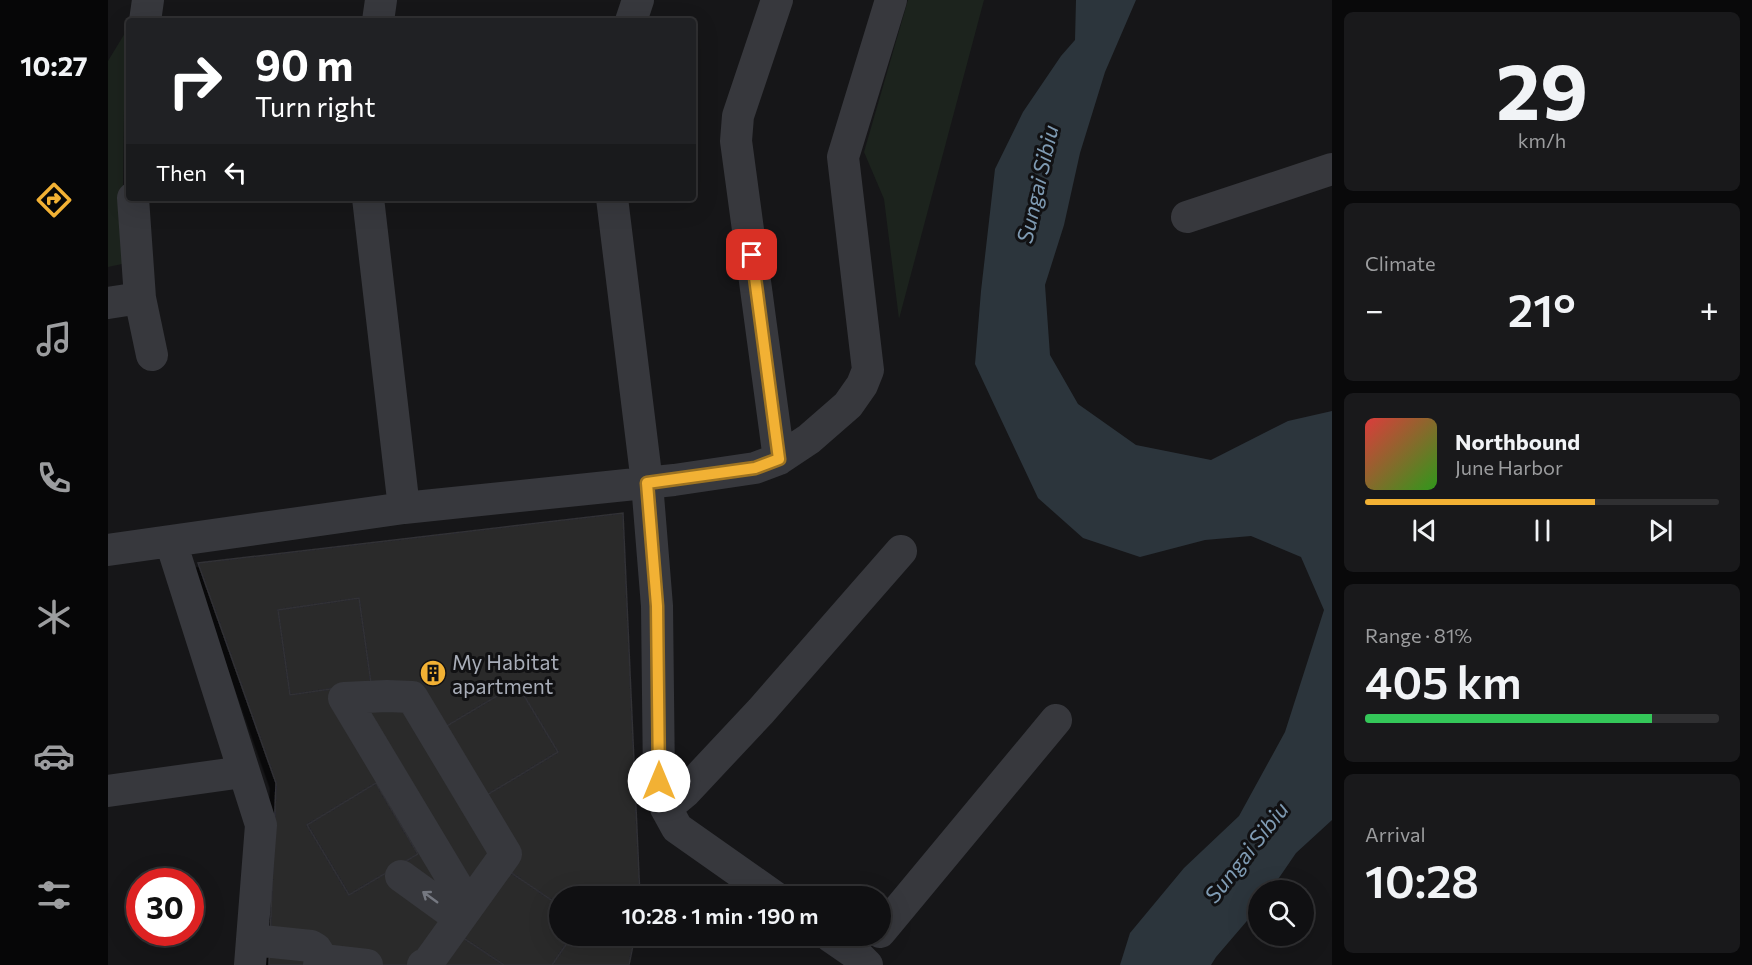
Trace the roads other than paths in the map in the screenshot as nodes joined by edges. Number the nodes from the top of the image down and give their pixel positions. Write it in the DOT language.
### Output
graph roads {
  1 [pos="148,0"];
  2 [pos="381,0"];
  3 [pos="638,0"];
  4 [pos="777,0"];
  5 [pos="891,0"];
  6 [pos="146,18"];
  7 [pos="378,18"];
  8 [pos="632,18"];
  9 [pos="1332,169"];
  10 [pos="133,201"];
  11 [pos="368,201"];
  12 [pos="612,201"];
  13 [pos="1187,217"];
  14 [pos="140,298"];
  15 [pos="108,303"];
  16 [pos="152,356"];
  17 [pos="779,459"];
  18 [pos="647,483"];
  19 [pos="404,508"];
  20 [pos="171,542"];
  21 [pos="108,550"];
  22 [pos="901,551"];
  23 [pos="1056,720"];
  24 [pos="243,772"];
  25 [pos="108,791"];
  26 [pos="666,808"];
  27 [pos="401,876"];
  28 [pos="759,886"];
  29 [pos="463,912"];
  30 [pos="891,919"];
  31 [pos="252,952"];
  32 [pos="321,963"];
  33 [pos="367,965"];
  34 [pos="423,965"];
  1 -- 6 [label="street"];
  2 -- 7 [label="street"];
  3 -- 8 [label="street"];
  4 -- 17 [label="street"];
  5 -- 17 [label="street"];
  9 -- 13 [label="street"];
  10 -- 14 [label="street"];
  11 -- 19 [label="street"];
  12 -- 18 [label="street"];
  14 -- 15 [label="street"];
  14 -- 16 [label="street"];
  17 -- 18 [label="street"];
  18 -- 19 [label="street"];
  18 -- 26 [label="street"];
  19 -- 20 [label="street"];
  20 -- 21 [label="street"];
  20 -- 24 [label="street"];
  22 -- 26 [label="street"];
  23 -- 30 [label="street"];
  24 -- 25 [label="street"];
  24 -- 31 [label="street"];
  26 -- 28 [label="street"];
  29 -- 27 [label="street, one-way"];
  29 -- 29 [label="street"];
  29 -- 34 [label="street"];
  31 -- 32 [label="street"];
  32 -- 33 [label="street"];
}
